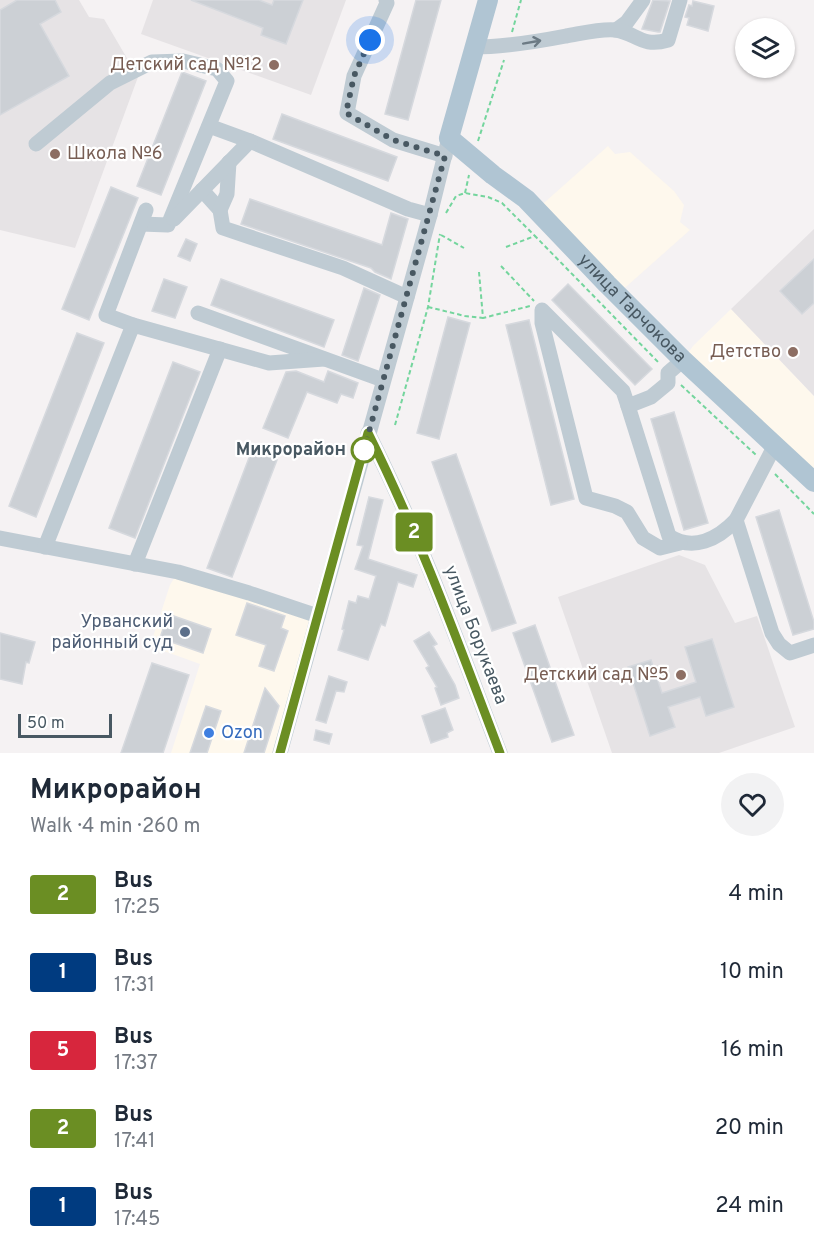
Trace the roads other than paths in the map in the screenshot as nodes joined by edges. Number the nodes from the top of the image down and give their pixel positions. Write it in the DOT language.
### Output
graph roads {
  1 [pos="386,0"];
  2 [pos="488,0"];
  3 [pos="643,0"];
  4 [pos="680,0"];
  5 [pos="616,30"];
  6 [pos="474,47"];
  7 [pos="209,126"];
  8 [pos="250,141"];
  9 [pos="36,144"];
  10 [pos="447,147"];
  11 [pos="229,162"];
  12 [pos="202,190"];
  13 [pos="220,210"];
  14 [pos="437,215"];
  15 [pos="168,225"];
  16 [pos="407,297"];
  17 [pos="198,313"];
  18 [pos="133,325"];
  19 [pos="220,349"];
  20 [pos="324,359"];
  21 [pos="683,360"];
  22 [pos="383,380"];
  23 [pos="628,406"];
  24 [pos="368,433"];
  25 [pos="775,445"];
  26 [pos="814,482"];
  27 [pos="736,520"];
  28 [pos="0,538"];
  29 [pos="680,543"];
  30 [pos="45,547"];
  31 [pos="135,564"];
  32 [pos="318,616"];
  33 [pos="813,648"];
  34 [pos="280,753"];
  35 [pos="500,753"];
  1 -- 10 [label="street"];
  2 -- 6 [label="main road"];
  3 -- 5 [label="street"];
  4 -- 5 [label="street"];
  6 -- 5 [label="street, one-way"];
  6 -- 10 [label="main road"];
  7 -- 8 [label="street"];
  7 -- 9 [label="street"];
  7 -- 15 [label="street"];
  8 -- 11 [label="street"];
  8 -- 14 [label="street"];
  10 -- 14 [label="street"];
  10 -- 21 [label="main road, улица Тарчокова"];
  11 -- 12 [label="street"];
  11 -- 13 [label="street"];
  12 -- 13 [label="street"];
  12 -- 15 [label="street"];
  13 -- 16 [label="street"];
  14 -- 16 [label="street"];
  15 -- 18 [label="street"];
  16 -- 22 [label="street"];
  17 -- 20 [label="street"];
  18 -- 19 [label="street"];
  18 -- 30 [label="street"];
  19 -- 20 [label="street"];
  19 -- 31 [label="street"];
  20 -- 22 [label="street"];
  21 -- 23 [label="street"];
  21 -- 25 [label="main road, улица Тарчокова"];
  22 -- 24 [label="street"];
  23 -- 29 [label="street"];
  23 -- 29 [label="street"];
  24 -- 32 [label="street"];
  24 -- 35 [label="street, улица Борукаева"];
  25 -- 26 [label="main road, улица Тарчокова"];
  25 -- 27 [label="street"];
  27 -- 29 [label="street"];
  27 -- 33 [label="street"];
  28 -- 30 [label="street"];
  30 -- 31 [label="street"];
  31 -- 32 [label="street"];
  32 -- 34 [label="street"];
}
